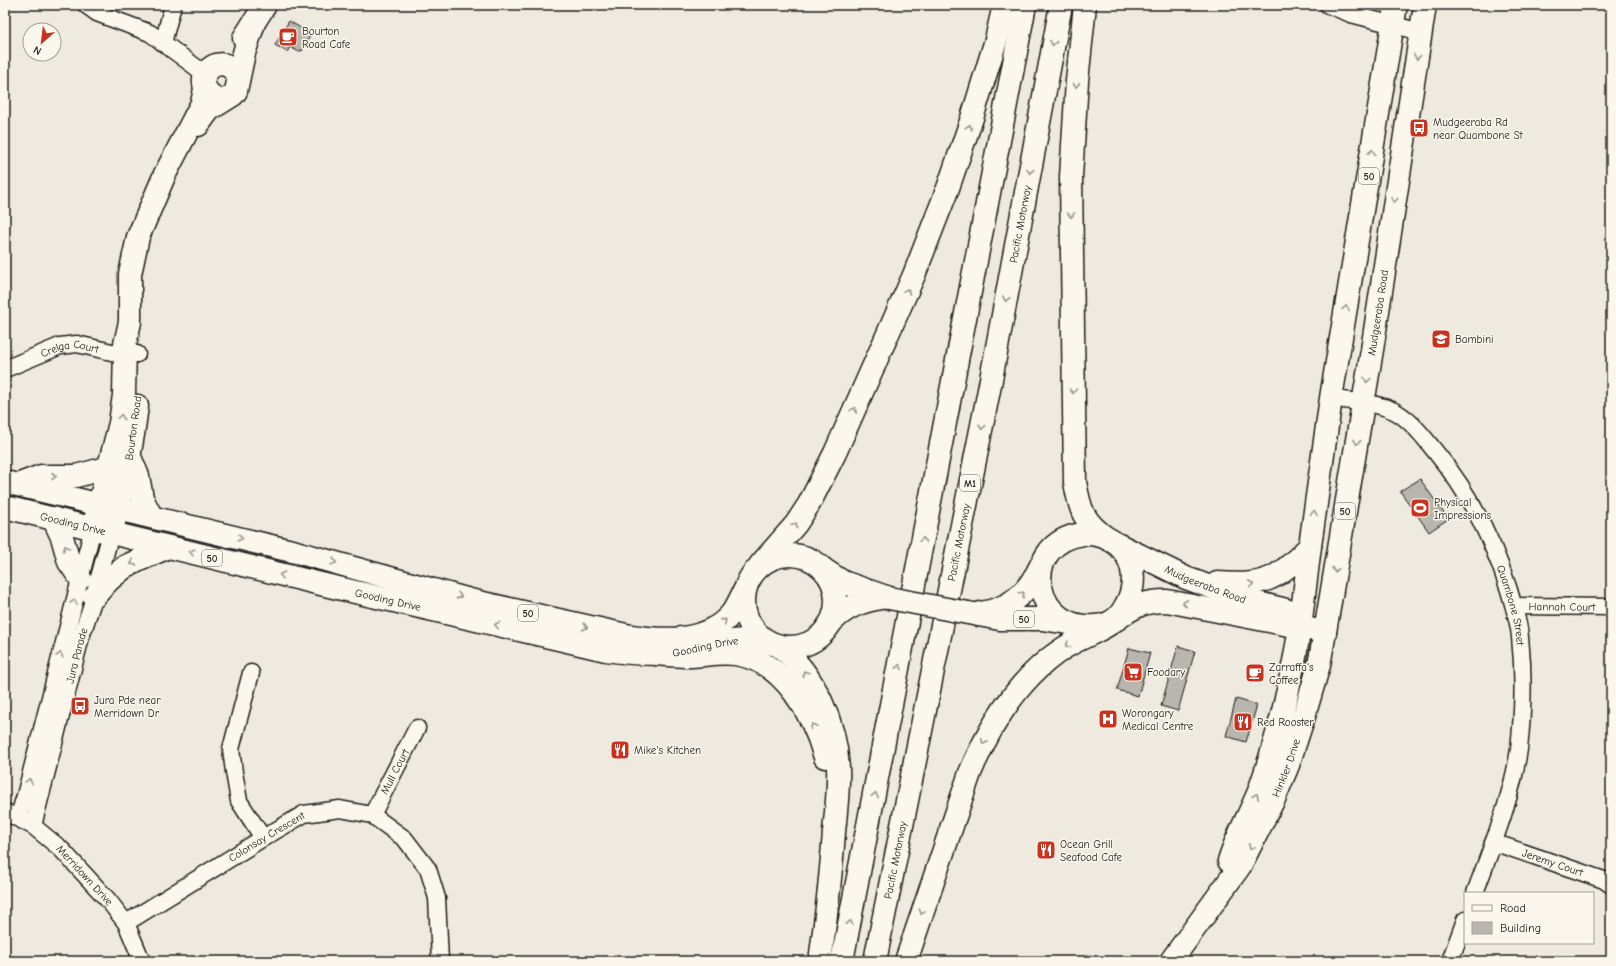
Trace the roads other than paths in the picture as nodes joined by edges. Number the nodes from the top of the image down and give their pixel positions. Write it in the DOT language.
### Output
graph roads {
  1 [pos="86,5"];
  2 [pos="173,5"];
  3 [pos="265,5"];
  4 [pos="1004,5"];
  5 [pos="1025,5"];
  6 [pos="1061,5"];
  7 [pos="1085,5"];
  8 [pos="1328,5"];
  9 [pos="1424,5"];
  10 [pos="1395,15"];
  11 [pos="1421,32"];
  12 [pos="163,43"];
  13 [pos="218,76"];
  14 [pos="165,174"];
  15 [pos="131,354"];
  16 [pos="5,368"];
  17 [pos="1331,398"];
  18 [pos="1363,404"];
  19 [pos="130,457"];
  20 [pos="110,467"];
  21 [pos="11,484"];
  22 [pos="5,507"];
  23 [pos="108,507"];
  24 [pos="150,516"];
  25 [pos="52,518"];
  26 [pos="102,530"];
  27 [pos="1110,540"];
  28 [pos="168,546"];
  29 [pos="1310,546"];
  30 [pos="1044,560"];
  31 [pos="760,565"];
  32 [pos="821,566"];
  33 [pos="1168,570"];
  34 [pos="80,578"];
  35 [pos="1198,582"];
  36 [pos="744,591"];
  37 [pos="94,597"];
  38 [pos="888,597"];
  39 [pos="1514,606"];
  40 [pos="1611,607"];
  41 [pos="1223,612"];
  42 [pos="971,613"];
  43 [pos="1116,620"];
  44 [pos="1302,621"];
  45 [pos="1075,624"];
  46 [pos="1326,625"];
  47 [pos="828,626"];
  48 [pos="777,645"];
  49 [pos="656,654"];
  50 [pos="252,673"];
  51 [pos="417,728"];
  52 [pos="11,815"];
  53 [pos="372,815"];
  54 [pos="33,826"];
  55 [pos="834,831"];
  56 [pos="263,838"];
  57 [pos="1493,842"];
  58 [pos="1611,885"];
  59 [pos="1475,892"];
  60 [pos="1220,893"];
  61 [pos="126,923"];
  62 [pos="1464,923"];
  63 [pos="142,961"];
  64 [pos="440,961"];
  65 [pos="820,961"];
  66 [pos="842,961"];
  67 [pos="875,961"];
  68 [pos="906,961"];
  69 [pos="1171,961"];
  70 [pos="1450,961"];
  1 -- 12 [label="street"];
  2 -- 12 [label="street"];
  3 -- 13 [label="main road"];
  31 -- 4 [label="main road, one-way"];
  66 -- 5 [label="main road, one-way"];
  6 -- 67 [label="main road, Pacific Motorway / M1, one-way"];
  7 -- 27 [label="main road, one-way"];
  8 -- 10 [label="street"];
  9 -- 11 [label="main road, Mudgeeraba Road / 50"];
  10 -- 11 [label="street"];
  17 -- 10 [label="main road, 50, one-way"];
  11 -- 18 [label="main road, Mudgeeraba Road / 50, one-way"];
  12 -- 13 [label="street"];
  13 -- 14 [label="main road, Bourton Road"];
  13 -- 14 [label="main road, Bourton Road"];
  14 -- 15 [label="main road, Bourton Road"];
  15 -- 16 [label="street, Crelga Court"];
  15 -- 19 [label="main road, Bourton Road"];
  20 -- 15 [label="main road, Bourton Road, one-way"];
  17 -- 18 [label="street, Quambone Street"];
  29 -- 17 [label="main road, 50, one-way"];
  18 -- 39 [label="street, Quambone Street"];
  18 -- 46 [label="main road, Mudgeeraba Road / 50, one-way"];
  19 -- 23 [label="main road, Bourton Road"];
  19 -- 24 [label="main road"];
  21 -- 20 [label="main road, one-way"];
  20 -- 23 [label="main road, Bourton Road"];
  21 -- 23 [label="main road, Gooding Drive / 50"];
  22 -- 25 [label="main road, Gooding Drive / 50"];
  23 -- 24 [label="main road, Gooding Drive / 50"];
  23 -- 26 [label="main road, Bourton Road"];
  24 -- 36 [label="main road, Gooding Drive / 50, one-way"];
  25 -- 26 [label="main road, Gooding Drive / 50"];
  34 -- 25 [label="main road, one-way"];
  26 -- 28 [label="main road, Gooding Drive / 50"];
  26 -- 34 [label="street, Jura Parade"];
  26 -- 37 [label="street, Jura Parade"];
  27 -- 30 [label="main road, 50"];
  27 -- 33 [label="main road, Mudgeeraba Road / 50"];
  27 -- 43 [label="main road"];
  28 -- 37 [label="main road, one-way"];
  49 -- 28 [label="main road, Gooding Drive / 50, one-way"];
  35 -- 29 [label="main road, 50, one-way"];
  29 -- 44 [label="main road, 50"];
  42 -- 30 [label="main road, 50, one-way"];
  30 -- 45 [label="main road"];
  31 -- 32 [label="main road, 50"];
  31 -- 36 [label="main road, 50"];
  32 -- 38 [label="main road, 50"];
  32 -- 47 [label="main road"];
  33 -- 35 [label="main road, Mudgeeraba Road / 50"];
  33 -- 41 [label="main road"];
  52 -- 34 [label="street, Jura Parade, one-way"];
  35 -- 44 [label="main road, Mudgeeraba Road / 50"];
  36 -- 48 [label="main road"];
  37 -- 54 [label="street, Jura Parade"];
  38 -- 42 [label="main road, 50, bridge"];
  38 -- 47 [label="main road, 50"];
  39 -- 40 [label="street, Hannah Court"];
  39 -- 57 [label="street, Quambone Street"];
  41 -- 43 [label="main road, Mudgeeraba Road / 50, one-way"];
  41 -- 44 [label="main road, Mudgeeraba Road / 50"];
  42 -- 45 [label="main road, 50"];
  43 -- 45 [label="main road, 50"];
  43 -- 68 [label="main road, Mudgeeraba Road, one-way"];
  44 -- 46 [label="main road, Mudgeeraba Road / 50"];
  60 -- 44 [label="main road, Hinkler Drive, one-way"];
  46 -- 60 [label="main road, Hinkler Drive, one-way"];
  47 -- 48 [label="main road, 50"];
  48 -- 49 [label="main road, Gooding Drive / 50"];
  55 -- 48 [label="main road, one-way"];
  55 -- 49 [label="main road, one-way"];
  50 -- 56 [label="street"];
  51 -- 53 [label="street, Mull Court"];
  52 -- 54 [label="street, Merridown Drive"];
  53 -- 56 [label="street, Colonsay Crescent"];
  53 -- 64 [label="street, Colonsay Crescent"];
  54 -- 61 [label="street, Merridown Drive"];
  55 -- 65 [label="main road"];
  56 -- 61 [label="street, Colonsay Crescent"];
  57 -- 58 [label="street, Jeremy Court"];
  57 -- 59 [label="street, Quambone Street"];
  60 -- 69 [label="main road, Hinkler Drive"];
  61 -- 63 [label="street, Merridown Drive"];
  62 -- 70 [label="street"];
}
